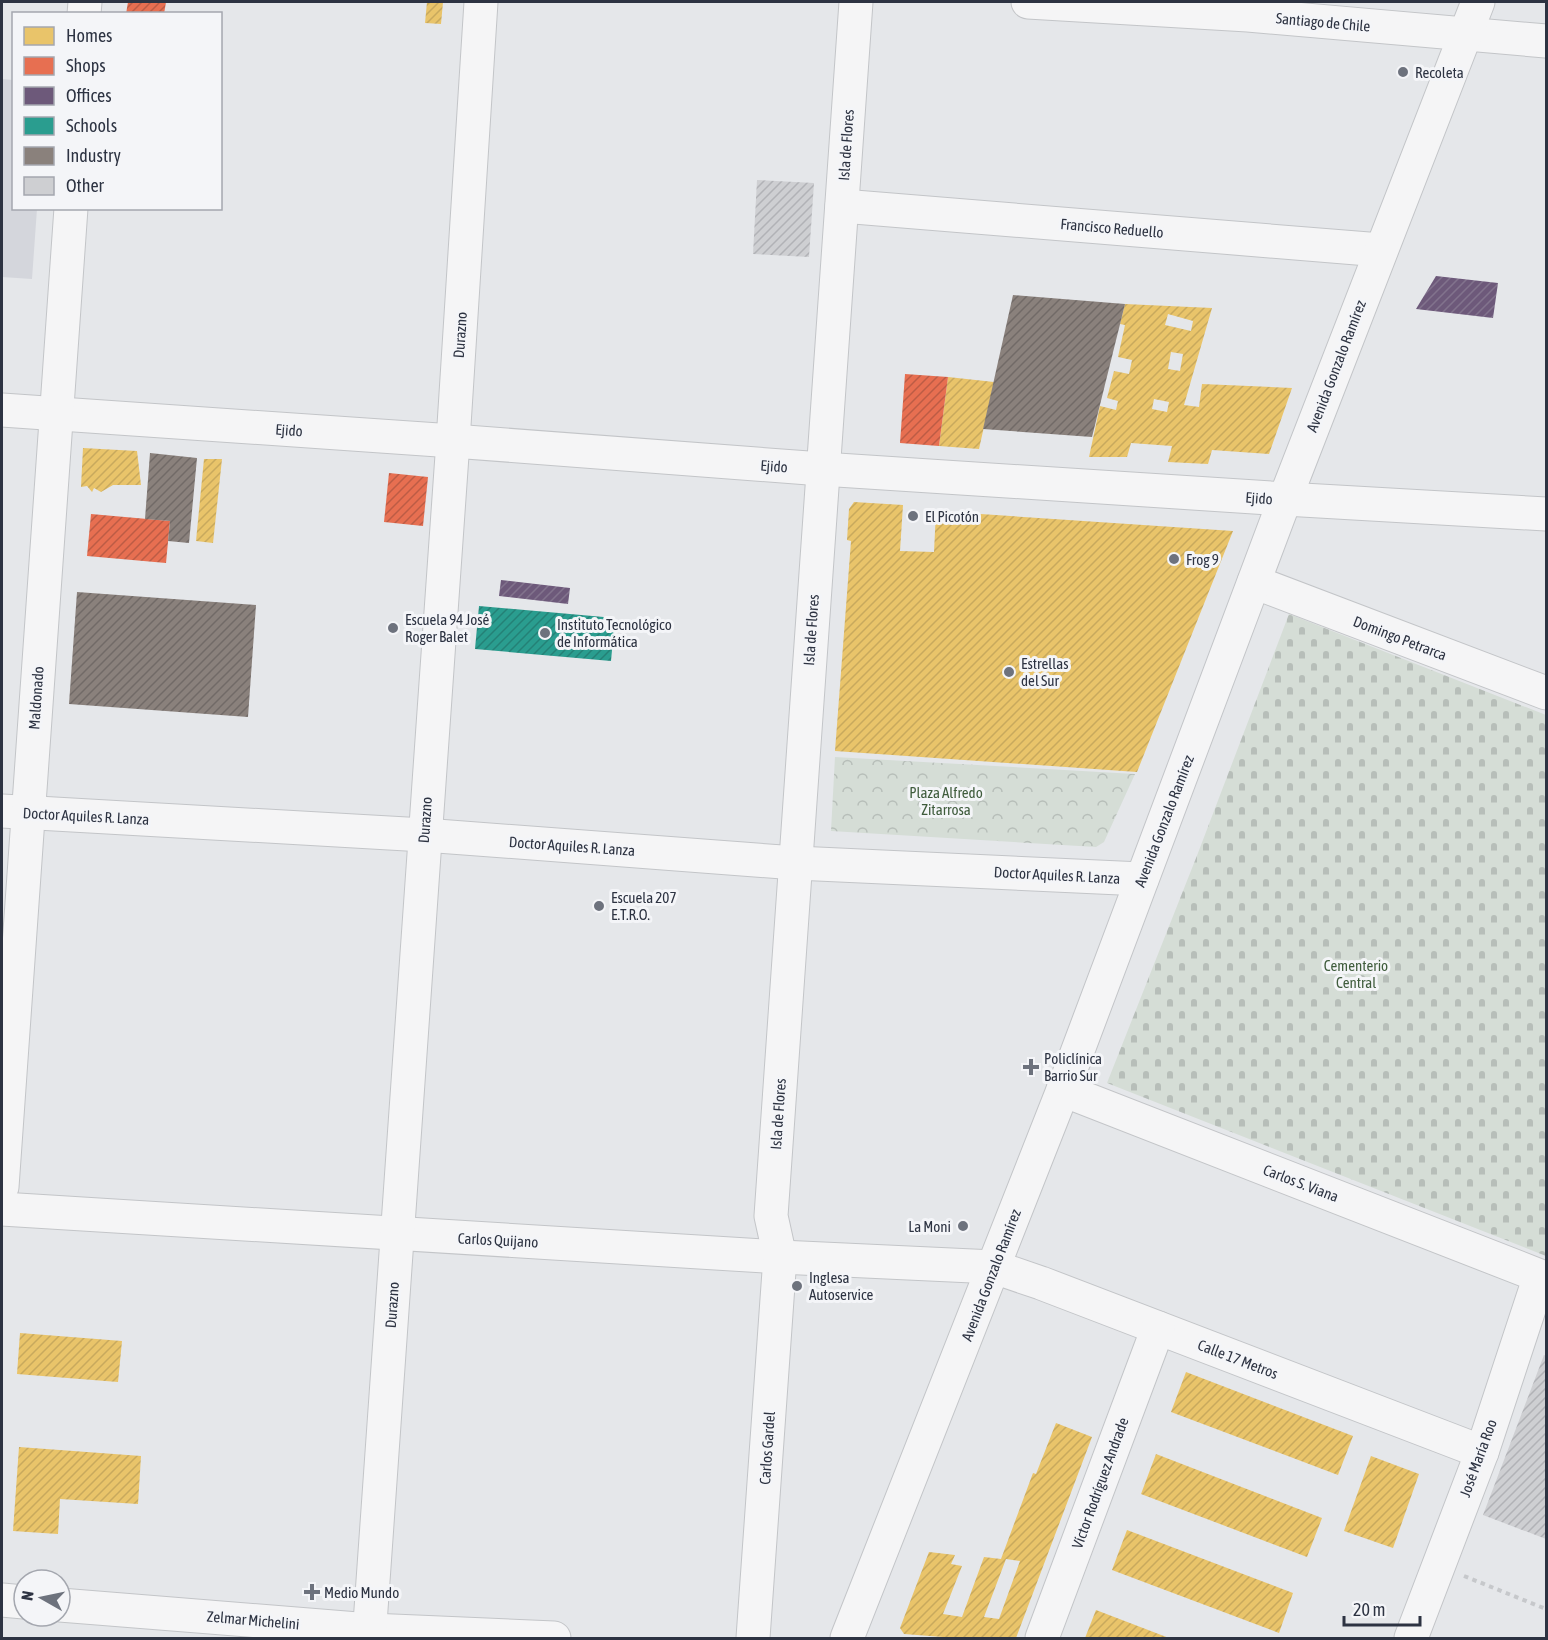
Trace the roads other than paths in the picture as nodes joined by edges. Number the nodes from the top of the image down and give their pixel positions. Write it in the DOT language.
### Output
graph roads {
  1 [pos="481,2"];
  2 [pos="856,2"];
  3 [pos="1028,2"];
  4 [pos="1478,2"];
  5 [pos="1249,8"];
  6 [pos="1466,34"];
  7 [pos="1546,41"];
  8 [pos="842,206"];
  9 [pos="71,210"];
  10 [pos="1381,250"];
  11 [pos="2,410"];
  12 [pos="56,414"];
  13 [pos="453,441"];
  14 [pos="822,469"];
  15 [pos="1285,499"];
  16 [pos="1546,514"];
  17 [pos="1254,582"];
  18 [pos="1546,693"];
  19 [pos="15,812"];
  20 [pos="424,835"];
  21 [pos="796,863"];
  22 [pos="1142,879"];
  23 [pos="1063,1090"];
  24 [pos="2,1187"];
  25 [pos="2,1209"];
  26 [pos="398,1234"];
  27 [pos="780,1257"];
  28 [pos="994,1267"];
  29 [pos="1540,1276"];
  30 [pos="1158,1329"];
  31 [pos="1482,1452"];
  32 [pos="72,1606"];
  33 [pos="369,1634"];
  34 [pos="1416,1637"];
  35 [pos="554,1638"];
  36 [pos="753,1638"];
  37 [pos="847,1638"];
  38 [pos="1042,1638"];
  1 -- 13 [label="street, Durazno"];
  2 -- 8 [label="street, Isla de Flores"];
  3 -- 5 [label="street, Santiago de Chile"];
  4 -- 6 [label="street, Avenida Gonzalo Ramírez"];
  5 -- 6 [label="street, Santiago de Chile"];
  6 -- 7 [label="street, Santiago de Chile"];
  6 -- 10 [label="street, Avenida Gonzalo Ramírez"];
  8 -- 10 [label="street, Francisco Reduello"];
  8 -- 14 [label="street, Isla de Flores"];
  9 -- 12 [label="street, Maldonado"];
  10 -- 15 [label="street, Avenida Gonzalo Ramírez"];
  11 -- 12 [label="street, Ejido"];
  12 -- 13 [label="street, Ejido"];
  12 -- 19 [label="street, Maldonado"];
  13 -- 14 [label="street, Ejido"];
  13 -- 20 [label="street, Durazno"];
  14 -- 15 [label="street, Ejido"];
  14 -- 21 [label="street, Isla de Flores"];
  15 -- 16 [label="street, Ejido"];
  15 -- 17 [label="street, Avenida Gonzalo Ramírez"];
  17 -- 18 [label="street, Domingo Petrarca"];
  17 -- 22 [label="street, Avenida Gonzalo Ramírez"];
  19 -- 20 [label="street, Doctor Aquiles R. Lanza"];
  19 -- 24 [label="street, Maldonado"];
  20 -- 21 [label="street, Doctor Aquiles R. Lanza"];
  20 -- 26 [label="street, Durazno"];
  21 -- 22 [label="street, Doctor Aquiles R. Lanza"];
  21 -- 27 [label="street, Isla de Flores"];
  22 -- 23 [label="street, Avenida Gonzalo Ramírez"];
  23 -- 28 [label="street, Avenida Gonzalo Ramírez"];
  23 -- 29 [label="street, Carlos S. Viana"];
  25 -- 26 [label="street, Carlos Quijano"];
  26 -- 27 [label="street, Carlos Quijano"];
  26 -- 33 [label="street, Durazno"];
  27 -- 28 [label="street, Carlos Quijano"];
  27 -- 36 [label="street, Carlos Gardel"];
  28 -- 30 [label="street, Calle 17 Metros"];
  28 -- 37 [label="street, Avenida Gonzalo Ramírez"];
  29 -- 31 [label="street, José María Roo"];
  30 -- 31 [label="street, Calle 17 Metros"];
  30 -- 38 [label="street, Víctor Rodríguez Andrade"];
  31 -- 34 [label="street, José María Roo"];
  32 -- 33 [label="street, Zelmar Michelini"];
  33 -- 35 [label="street, Zelmar Michelini"];
}
